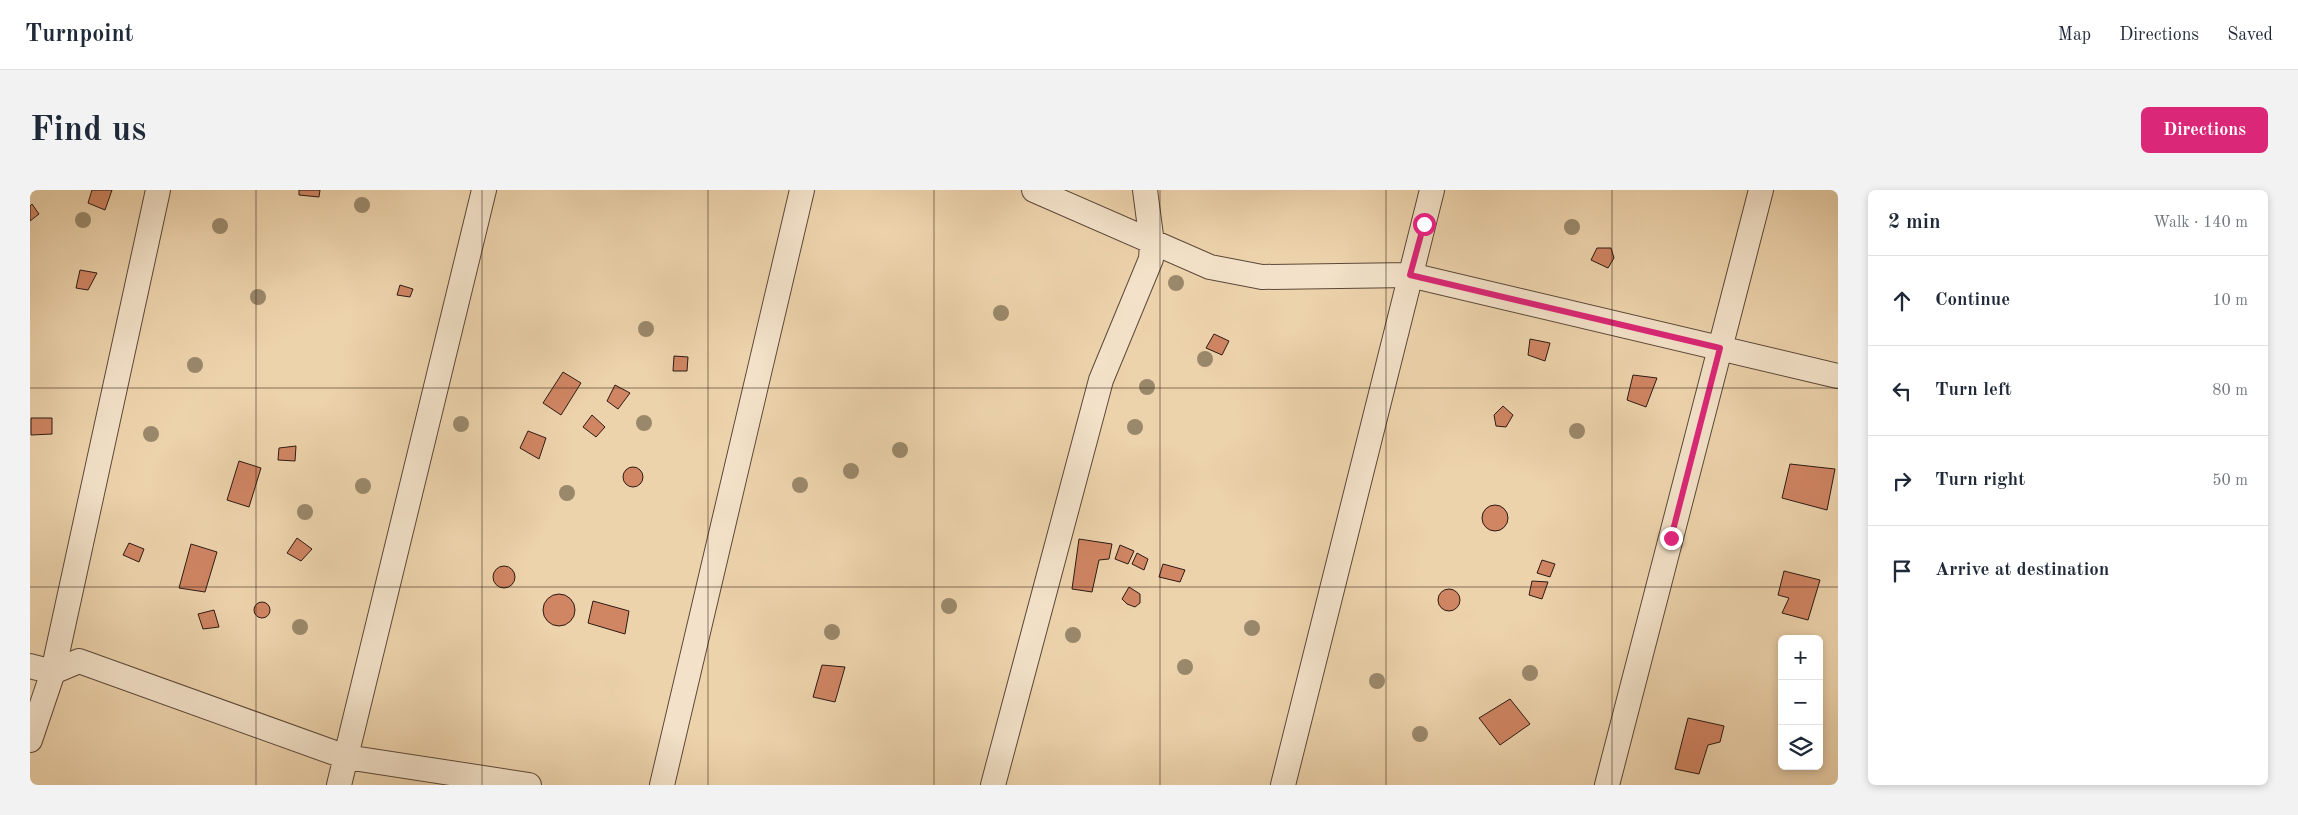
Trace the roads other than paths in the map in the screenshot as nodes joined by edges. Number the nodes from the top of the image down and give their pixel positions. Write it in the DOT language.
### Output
graph roads {
  1 [pos="158,190"];
  2 [pos="484,190"];
  3 [pos="802,190"];
  4 [pos="1034,190"];
  5 [pos="1145,190"];
  6 [pos="1432,190"];
  7 [pos="1761,190"];
  8 [pos="1152,243"];
  9 [pos="1410,275"];
  10 [pos="1720,348"];
  11 [pos="1838,376"];
  12 [pos="30,666"];
  13 [pos="53,672"];
  14 [pos="30,740"];
  15 [pos="346,757"];
  16 [pos="340,785"];
  17 [pos="529,785"];
  18 [pos="662,785"];
  19 [pos="993,785"];
  20 [pos="1283,785"];
  21 [pos="1607,785"];
  1 -- 13 [label="street"];
  2 -- 15 [label="street"];
  3 -- 18 [label="street"];
  4 -- 8 [label="street"];
  5 -- 8 [label="street"];
  6 -- 9 [label="street"];
  7 -- 10 [label="street"];
  8 -- 9 [label="street"];
  8 -- 19 [label="street"];
  9 -- 10 [label="street"];
  9 -- 20 [label="street"];
  10 -- 11 [label="street"];
  10 -- 21 [label="street"];
  12 -- 13 [label="street"];
  13 -- 14 [label="street"];
  13 -- 15 [label="street"];
  15 -- 16 [label="street"];
  15 -- 17 [label="street"];
}
